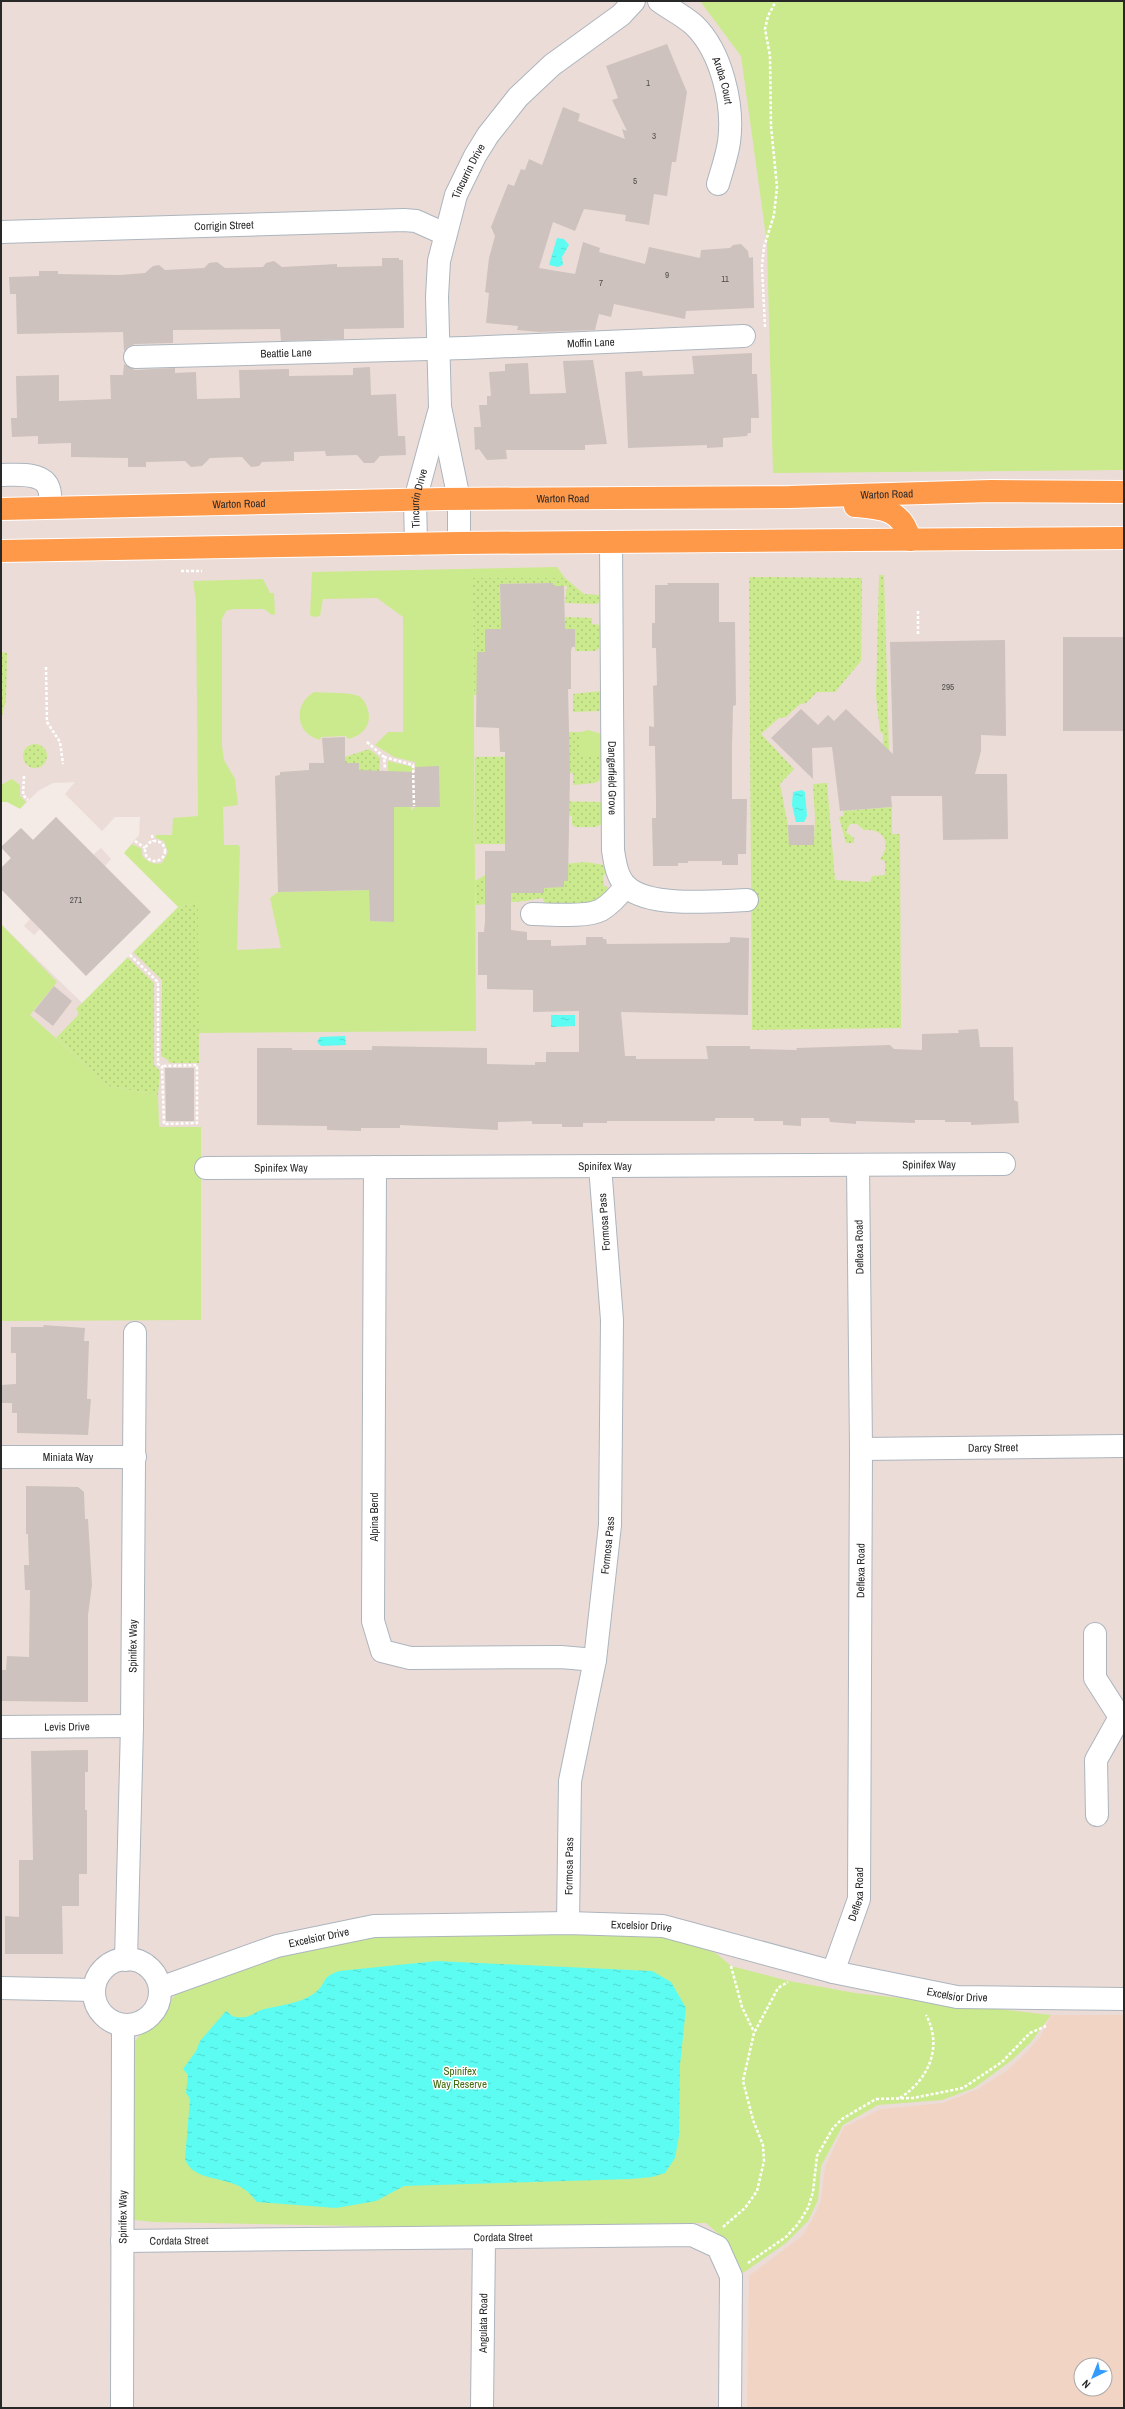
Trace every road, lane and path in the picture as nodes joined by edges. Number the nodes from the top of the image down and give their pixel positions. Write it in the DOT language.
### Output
graph roads {
  1 [pos="634,1"];
  2 [pos="659,1"];
  3 [pos="776,1"];
  4 [pos="718,184"];
  5 [pos="1,232"];
  6 [pos="445,234"];
  7 [pos="744,336"];
  8 [pos="438,348"];
  9 [pos="135,357"];
  10 [pos="440,407"];
  11 [pos="1,475"];
  12 [pos="1124,492"];
  13 [pos="788,497"];
  14 [pos="459,499"];
  15 [pos="415,500"];
  16 [pos="50,508"];
  17 [pos="1,509"];
  18 [pos="1124,538"];
  19 [pos="910,540"];
  20 [pos="611,542"];
  21 [pos="459,543"];
  22 [pos="416,544"];
  23 [pos="1,550"];
  24 [pos="918,610"];
  25 [pos="918,634"];
  26 [pos="46,667"];
  27 [pos="367,742"];
  28 [pos="384,757"];
  29 [pos="63,764"];
  30 [pos="385,768"];
  31 [pos="24,776"];
  32 [pos="28,800"];
  33 [pos="414,806"];
  34 [pos="152,835"];
  35 [pos="135,841"];
  36 [pos="153,841"];
  37 [pos="145,848"];
  38 [pos="626,886"];
  39 [pos="747,900"];
  40 [pos="532,914"];
  41 [pos="130,955"];
  42 [pos="162,1066"];
  43 [pos="1004,1164"];
  44 [pos="858,1165"];
  45 [pos="600,1166"];
  46 [pos="375,1167"];
  47 [pos="206,1168"];
  48 [pos="135,1333"];
  49 [pos="1124,1446"];
  50 [pos="861,1449"];
  51 [pos="135,1456"];
  52 [pos="1,1457"];
  53 [pos="1095,1634"];
  54 [pos="595,1660"];
  55 [pos="1122,1717"];
  56 [pos="132,1726"];
  57 [pos="1,1727"];
  58 [pos="1097,1815"];
  59 [pos="568,1922"];
  60 [pos="126,1960"];
  61 [pos="730,1966"];
  62 [pos="833,1972"];
  63 [pos="789,1981"];
  64 [pos="1,1988"];
  65 [pos="160,1988"];
  66 [pos="94,1990"];
  67 [pos="1124,1999"];
  68 [pos="926,2015"];
  69 [pos="123,2025"];
  70 [pos="1046,2026"];
  71 [pos="754,2033"];
  72 [pos="899,2098"];
  73 [pos="721,2228"];
  74 [pos="484,2238"];
  75 [pos="122,2241"];
  76 [pos="745,2266"];
  77 [pos="122,2408"];
  78 [pos="482,2408"];
  79 [pos="730,2408"];
  1 -- 6 [label="street, Tincurrin Drive"];
  2 -- 4 [label="street, Aruba Court"];
  3 -- 7 [label="path"];
  5 -- 6 [label="street, Corrigin Street"];
  6 -- 8 [label="street, Tincurrin Drive"];
  7 -- 8 [label="street, Moffin Lane"];
  8 -- 9 [label="street, Beattie Lane"];
  8 -- 10 [label="street, Tincurrin Drive"];
  10 -- 14 [label="street, Tincurrin Drive"];
  10 -- 15 [label="street, Tincurrin Drive"];
  11 -- 16 [label="street"];
  12 -- 13 [label="main road, Warton Road"];
  13 -- 14 [label="main road, Warton Road"];
  13 -- 19 [label="main road"];
  14 -- 15 [label="main road, Warton Road"];
  14 -- 21 [label="street, Tincurrin Drive"];
  15 -- 16 [label="main road, Warton Road"];
  15 -- 22 [label="street, Tincurrin Drive"];
  16 -- 17 [label="main road, Warton Road"];
  18 -- 19 [label="main road"];
  19 -- 20 [label="main road"];
  20 -- 21 [label="main road"];
  20 -- 38 [label="street, Dangerfield Grove"];
  21 -- 22 [label="main road"];
  22 -- 23 [label="main road"];
  24 -- 25 [label="path"];
  26 -- 29 [label="path"];
  27 -- 28 [label="path"];
  28 -- 30 [label="path"];
  28 -- 33 [label="path"];
  31 -- 32 [label="path"];
  34 -- 36 [label="path"];
  35 -- 37 [label="path"];
  36 -- 37 [label="path"];
  36 -- 37 [label="path"];
  38 -- 39 [label="street"];
  38 -- 40 [label="street"];
  41 -- 42 [label="path"];
  42 -- 42 [label="path"];
  43 -- 44 [label="street, Spinifex Way"];
  44 -- 45 [label="street, Spinifex Way"];
  44 -- 50 [label="street, Deflexa Road"];
  45 -- 46 [label="street, Spinifex Way"];
  45 -- 54 [label="street, Formosa Pass"];
  46 -- 47 [label="street, Spinifex Way"];
  46 -- 54 [label="street, Alpina Bend"];
  48 -- 51 [label="street, Spinifex Way"];
  49 -- 50 [label="street, Darcy Street"];
  50 -- 62 [label="street, Deflexa Road"];
  51 -- 52 [label="street, Miniata Way"];
  51 -- 56 [label="street, Spinifex Way"];
  53 -- 55 [label="street"];
  54 -- 59 [label="street, Formosa Pass"];
  55 -- 58 [label="street"];
  56 -- 57 [label="street, Levis Drive"];
  56 -- 60 [label="street, Spinifex Way"];
  59 -- 62 [label="street, Excelsior Drive"];
  59 -- 65 [label="street, Excelsior Drive"];
  60 -- 65 [label="street"];
  60 -- 66 [label="street"];
  61 -- 71 [label="path"];
  62 -- 67 [label="street, Excelsior Drive"];
  63 -- 71 [label="path"];
  64 -- 66 [label="street"];
  65 -- 69 [label="street"];
  66 -- 69 [label="street"];
  68 -- 72 [label="path"];
  69 -- 75 [label="street, Spinifex Way"];
  70 -- 72 [label="path"];
  71 -- 73 [label="path"];
  72 -- 76 [label="path"];
  74 -- 75 [label="street, Cordata Street"];
  74 -- 78 [label="street, Angulata Road"];
  74 -- 79 [label="street, Cordata Street"];
  75 -- 77 [label="street, Spinifex Way"];
}
